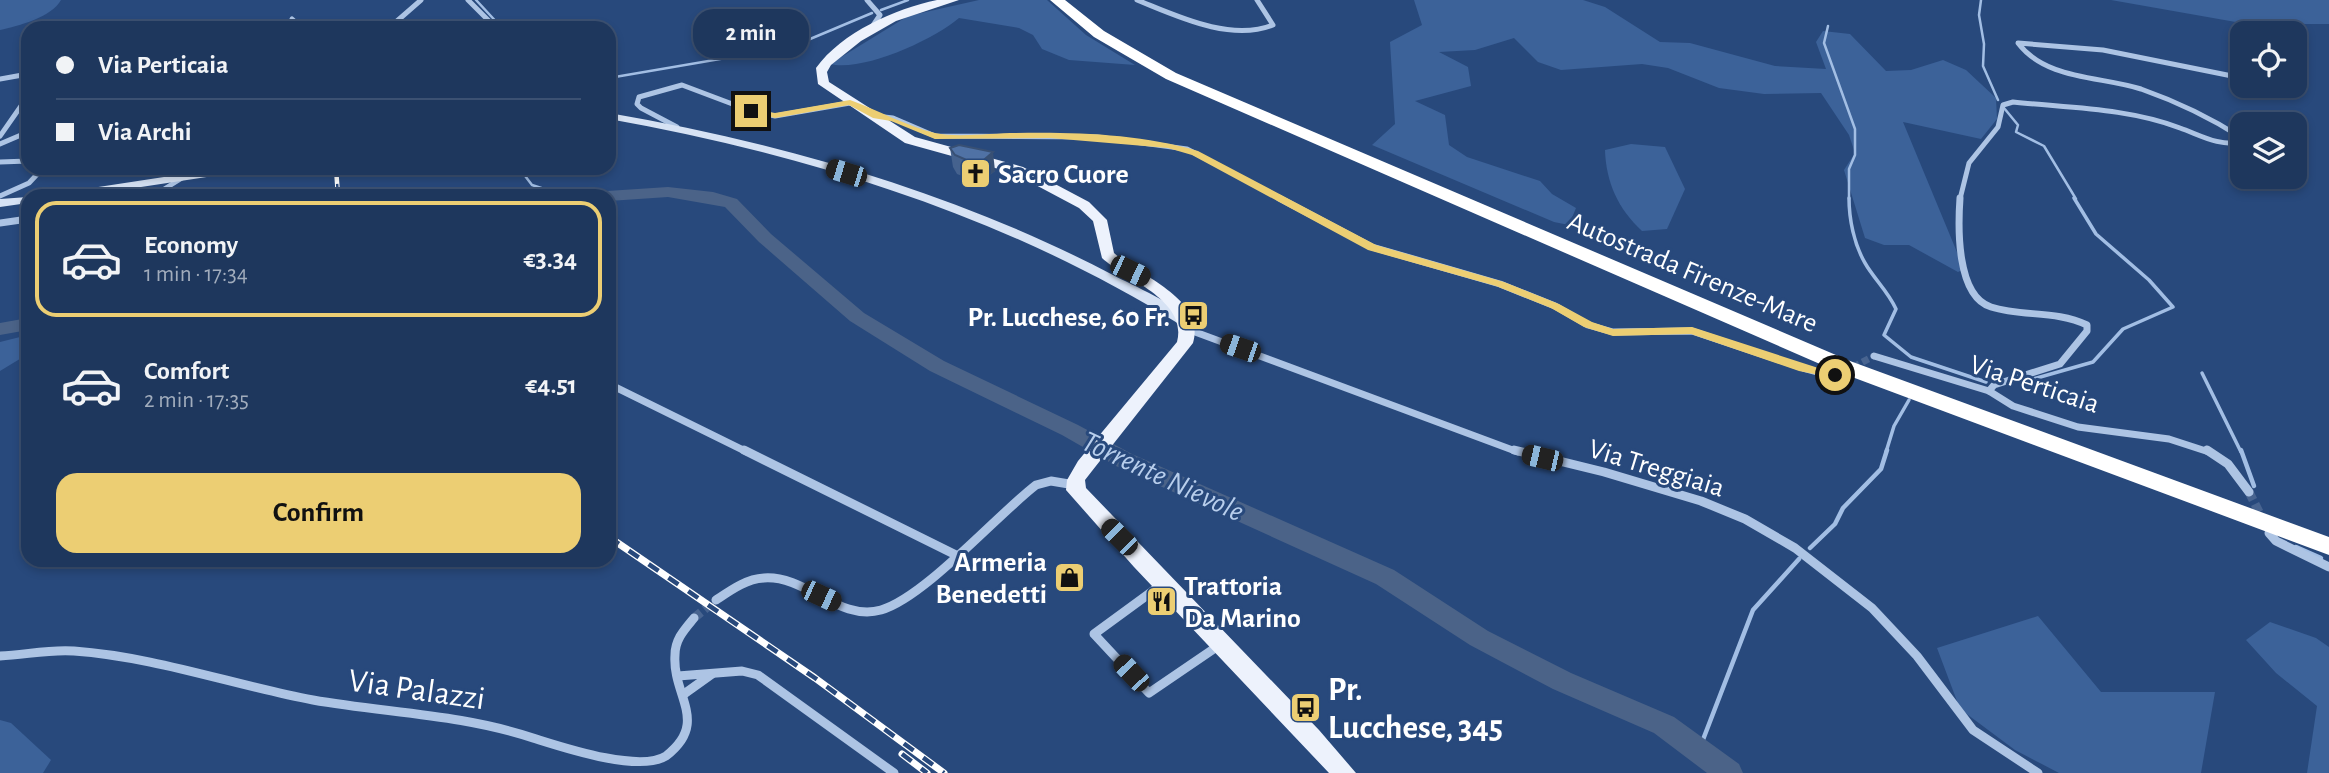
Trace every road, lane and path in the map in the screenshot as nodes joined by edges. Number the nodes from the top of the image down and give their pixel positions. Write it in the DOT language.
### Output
graph roads {
  1 [pos="421,0"];
  2 [pos="468,0"];
  3 [pos="876,0"];
  4 [pos="953,0"];
  5 [pos="1057,0"];
  6 [pos="1077,0"];
  7 [pos="1137,0"];
  8 [pos="1257,0"];
  9 [pos="868,1"];
  10 [pos="397,21"];
  11 [pos="489,21"];
  12 [pos="866,35"];
  13 [pos="21,75"];
  14 [pos="2230,76"];
  15 [pos="0,79"];
  16 [pos="850,103"];
  17 [pos="21,106"];
  18 [pos="876,116"];
  19 [pos="616,117"];
  20 [pos="677,127"];
  21 [pos="2230,134"];
  22 [pos="21,135"];
  23 [pos="0,136"];
  24 [pos="2230,140"];
  25 [pos="0,144"];
  26 [pos="0,162"];
  27 [pos="21,162"];
  28 [pos="36,175"];
  29 [pos="184,175"];
  30 [pos="201,175"];
  31 [pos="182,178"];
  32 [pos="107,189"];
  33 [pos="164,189"];
  34 [pos="0,196"];
  35 [pos="21,201"];
  36 [pos="0,203"];
  37 [pos="21,220"];
  38 [pos="0,222"];
  39 [pos="1186,325"];
  40 [pos="1874,356"];
  41 [pos="1840,373"];
  42 [pos="616,387"];
  43 [pos="1989,391"];
  44 [pos="1080,476"];
  45 [pos="2249,492"];
  46 [pos="2269,533"];
  47 [pos="2329,534"];
  48 [pos="2329,546"];
  49 [pos="956,555"];
  50 [pos="2329,567"];
  51 [pos="1165,583"];
  52 [pos="716,600"];
  53 [pos="694,618"];
  54 [pos="1223,642"];
  55 [pos="0,656"];
  56 [pos="713,673"];
  57 [pos="678,676"];
  58 [pos="684,694"];
  59 [pos="894,773"];
  60 [pos="1344,773"];
  61 [pos="2038,773"];
  1 -- 10 [label="street"];
  2 -- 11 [label="street"];
  3 -- 9 [label="street"];
  4 -- 12 [label="main road"];
  5 -- 48 [label="highway, Autostrada Firenze-Mare"];
  6 -- 47 [label="highway, Autostrada Firenze-Mare"];
  7 -- 8 [label="street"];
  9 -- 12 [label="street"];
  12 -- 16 [label="main road"];
  13 -- 15 [label="street"];
  14 -- 21 [label="street"];
  16 -- 18 [label="main road"];
  16 -- 20 [label="street"];
  17 -- 23 [label="street"];
  18 -- 39 [label="main road"];
  18 -- 41 [label="street"];
  19 -- 20 [label="street"];
  20 -- 39 [label="street"];
  22 -- 25 [label="street"];
  24 -- 43 [label="street"];
  26 -- 27 [label="street"];
  28 -- 34 [label="street"];
  29 -- 31 [label="street"];
  30 -- 31 [label="street"];
  31 -- 32 [label="street"];
  31 -- 33 [label="street"];
  35 -- 36 [label="street"];
  37 -- 38 [label="street"];
  39 -- 44 [label="main road"];
  39 -- 61 [label="street, Via Treggiaia"];
  40 -- 43 [label="street, Via Perticaia"];
  42 -- 49 [label="street"];
  43 -- 45 [label="street, Via Perticaia"];
  44 -- 49 [label="street"];
  44 -- 51 [label="main road"];
  46 -- 50 [label="street"];
  49 -- 52 [label="street"];
  51 -- 54 [label="main road"];
  51 -- 54 [label="street"];
  53 -- 57 [label="street, Via Palazzi"];
  54 -- 60 [label="main road"];
  55 -- 58 [label="street, Via Palazzi"];
  56 -- 57 [label="street"];
  56 -- 58 [label="street"];
  56 -- 59 [label="street"];
  57 -- 58 [label="street, Via Palazzi"];
}
